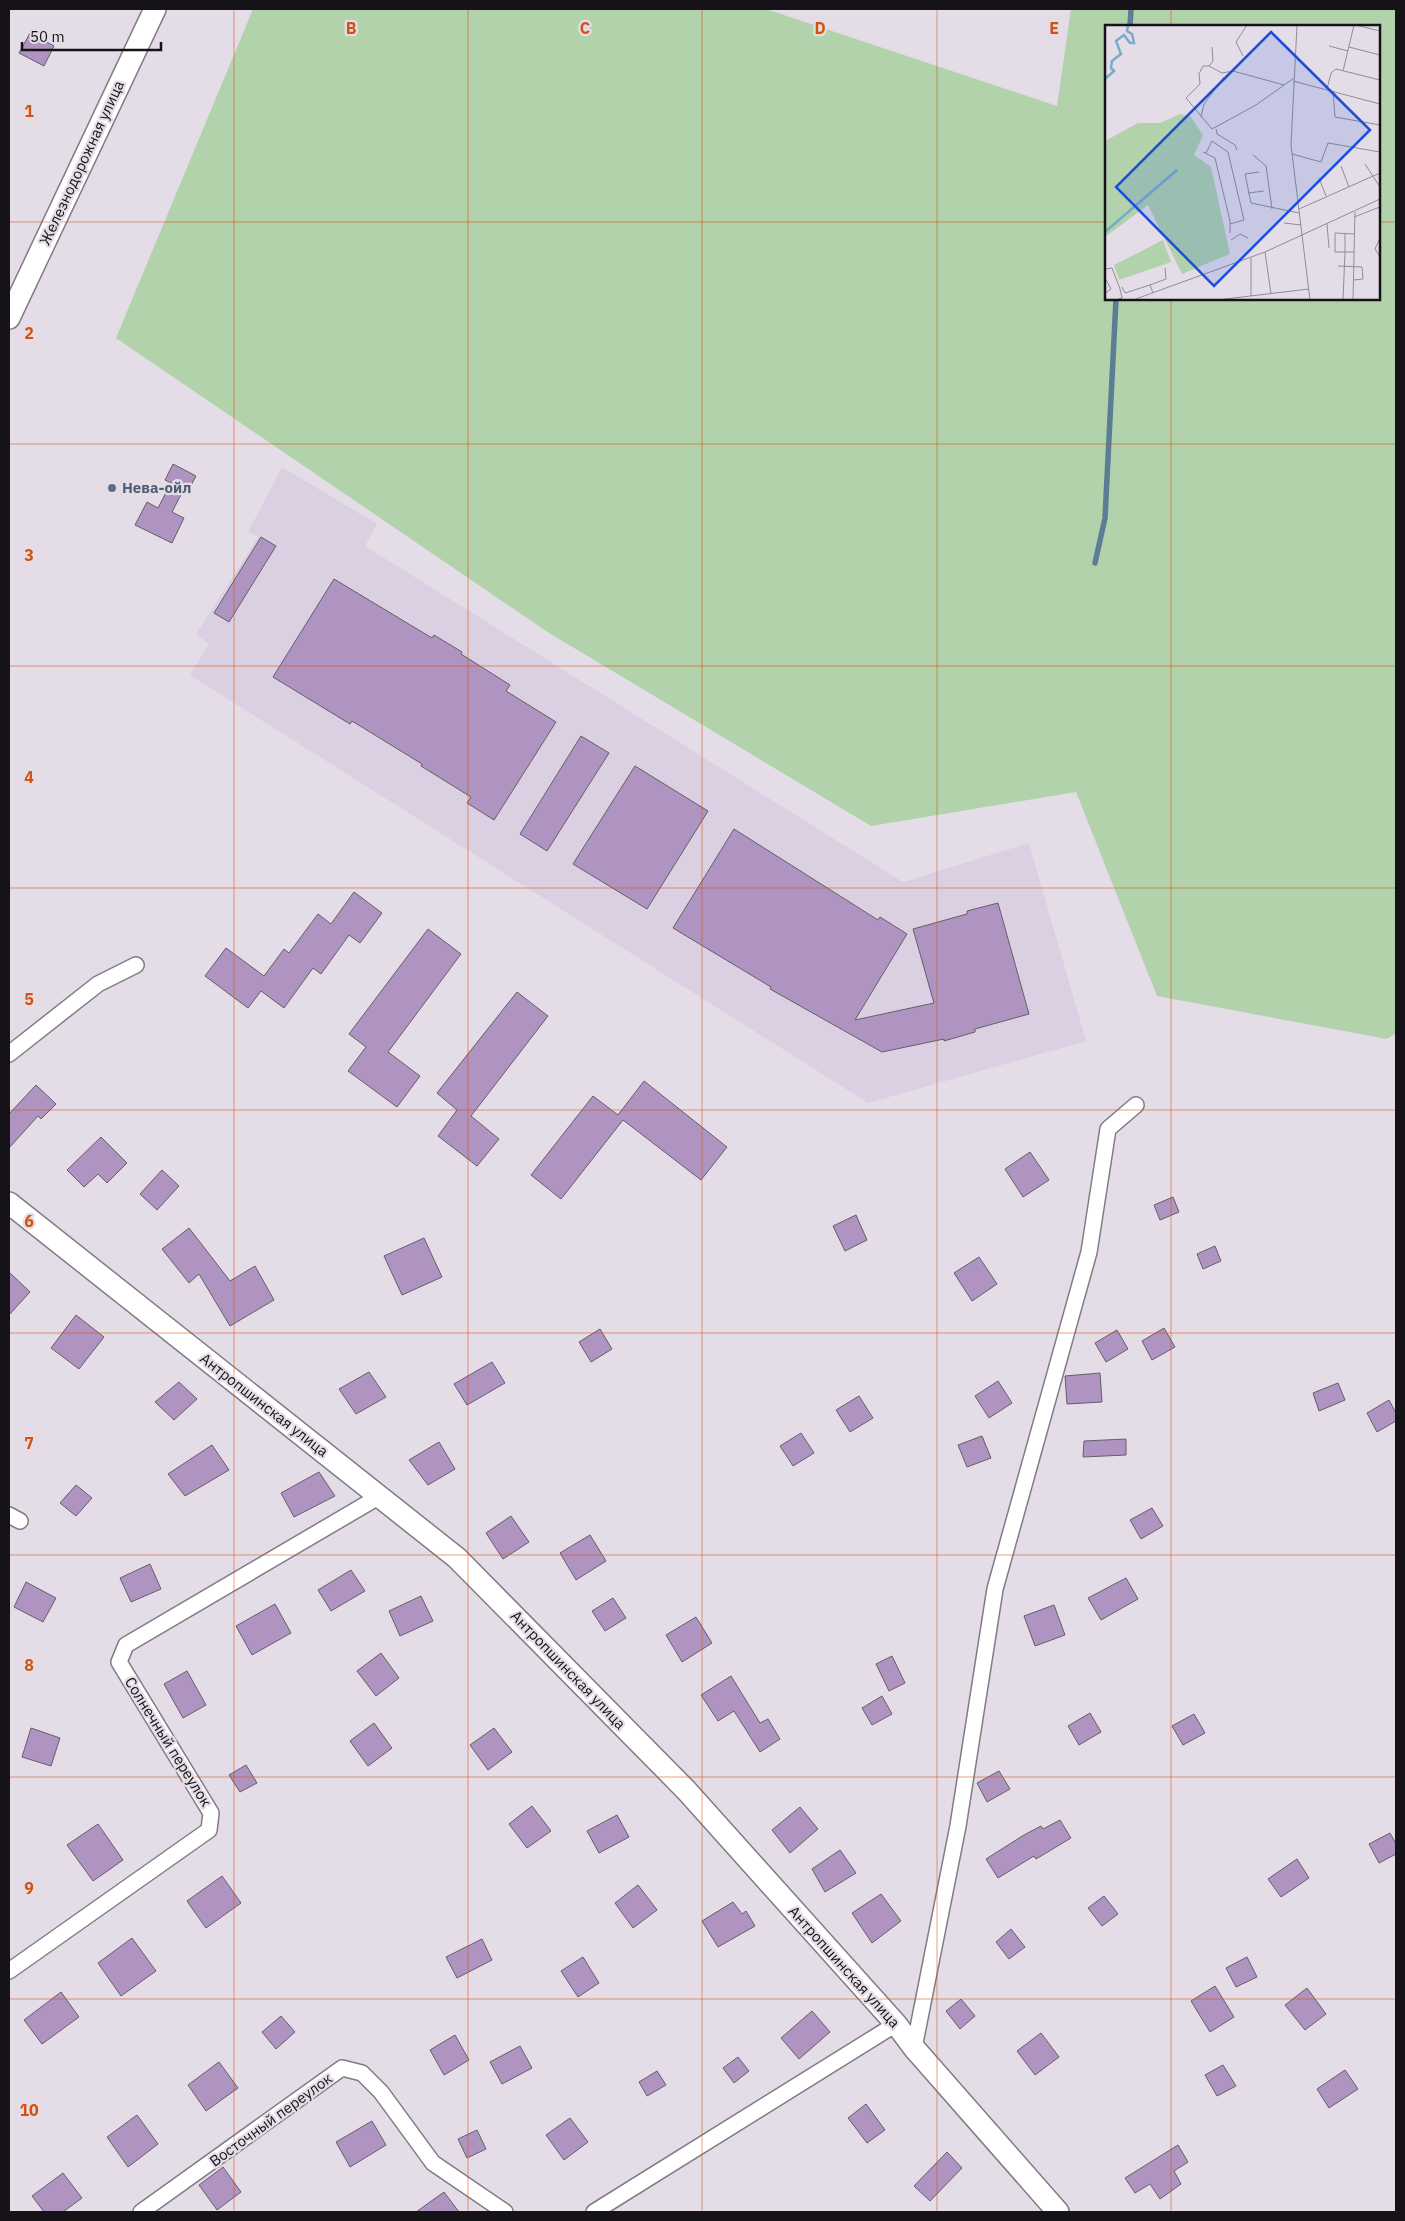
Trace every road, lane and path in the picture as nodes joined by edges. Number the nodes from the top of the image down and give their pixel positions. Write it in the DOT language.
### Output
graph roads {
  1 [pos="155,9"];
  2 [pos="9,318"];
  3 [pos="136,965"];
  4 [pos="9,1054"];
  5 [pos="1136,1105"];
  6 [pos="9,1203"];
  7 [pos="380,1496"];
  8 [pos="9,1971"];
  9 [pos="896,2024"];
  10 [pos="914,2048"];
  11 [pos="141,2212"];
  12 [pos="506,2212"];
  13 [pos="595,2212"];
  14 [pos="1058,2212"];
  1 -- 2 [label="street, Железнодорожная улица"];
  3 -- 4 [label="street"];
  5 -- 10 [label="street"];
  6 -- 7 [label="street, Антропшинская улица"];
  7 -- 8 [label="street, Солнечный переулок"];
  7 -- 9 [label="street, Антропшинская улица"];
  9 -- 10 [label="street, Антропшинская улица"];
  9 -- 13 [label="street"];
  10 -- 14 [label="street, Антропшинская улица"];
  11 -- 12 [label="street, Восточный переулок"];
}
